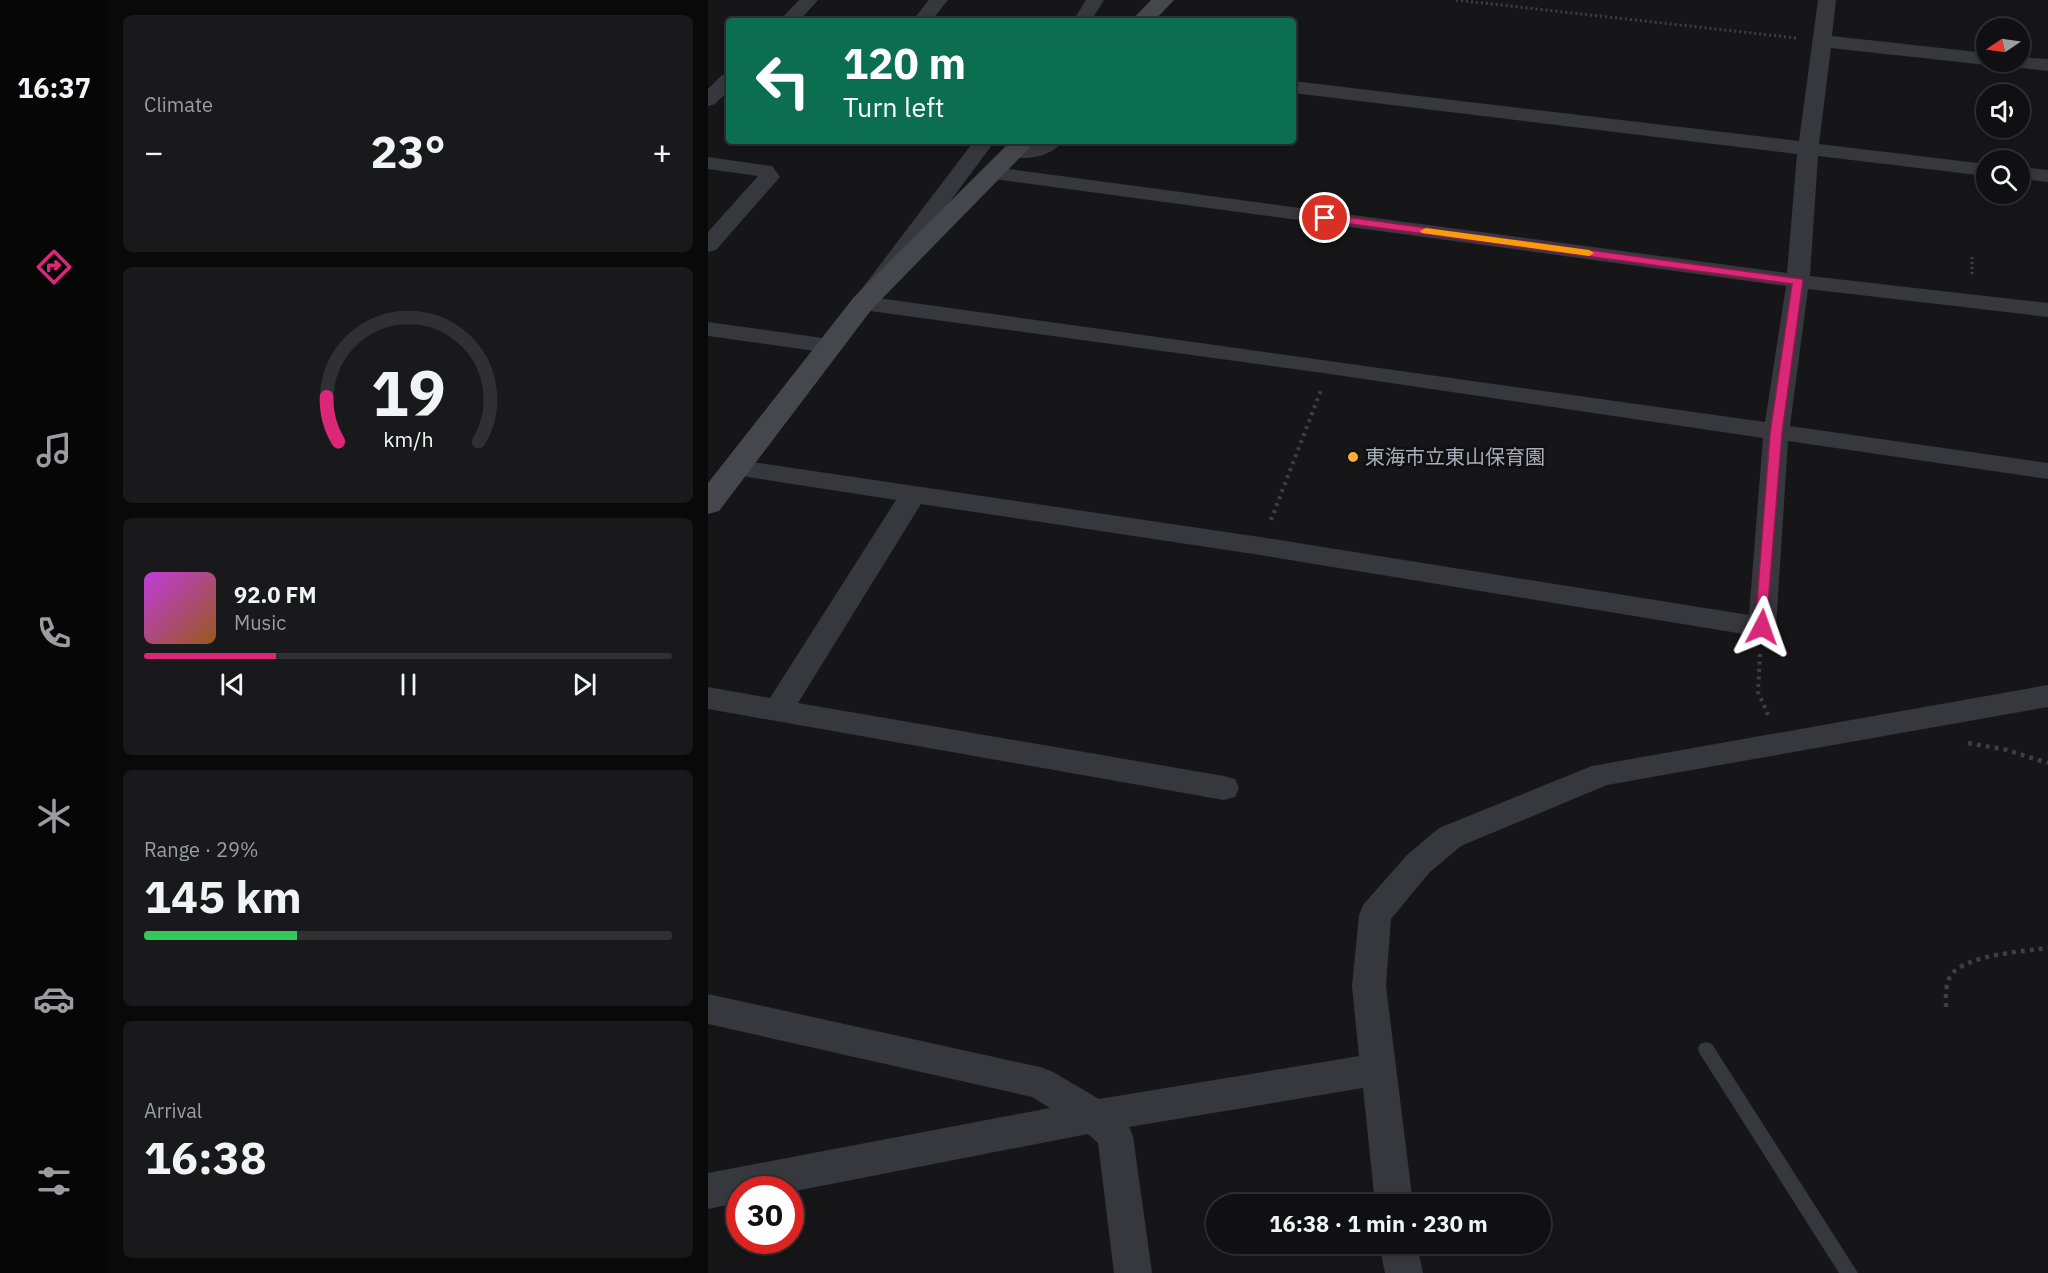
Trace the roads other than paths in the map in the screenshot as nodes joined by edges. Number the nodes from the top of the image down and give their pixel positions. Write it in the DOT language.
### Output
graph roads {
  1 [pos="809,0"];
  2 [pos="939,0"];
  3 [pos="1095,0"];
  4 [pos="1163,0"];
  5 [pos="1827,0"];
  6 [pos="791,18"];
  7 [pos="924,18"];
  8 [pos="1084,18"];
  9 [pos="1145,18"];
  10 [pos="1823,41"];
  11 [pos="1976,58"];
  12 [pos="2030,64"];
  13 [pos="2048,65"];
  14 [pos="726,84"];
  15 [pos="1296,87"];
  16 [pos="712,107"];
  17 [pos="983,144"];
  18 [pos="1048,144"];
  19 [pos="1019,146"];
  20 [pos="1808,150"];
  21 [pos="708,163"];
  22 [pos="1976,169"];
  23 [pos="994,173"];
  24 [pos="2030,174"];
  25 [pos="2048,176"];
  26 [pos="708,245"];
  27 [pos="1798,281"];
  28 [pos="863,303"];
  29 [pos="2048,310"];
  30 [pos="708,329"];
  31 [pos="830,346"];
  32 [pos="1776,433"];
  33 [pos="738,468"];
  34 [pos="2048,471"];
  35 [pos="913,495"];
  36 [pos="708,504"];
  37 [pos="2048,696"];
  38 [pos="708,698"];
  39 [pos="778,710"];
  40 [pos="1224,788"];
  41 [pos="708,1009"];
  42 [pos="1706,1049"];
  43 [pos="1379,1069"];
  44 [pos="1095,1116"];
  45 [pos="708,1191"];
  46 [pos="1393,1194"];
  47 [pos="1400,1254"];
  48 [pos="1132,1273"];
  49 [pos="1404,1273"];
  50 [pos="1849,1273"];
  1 -- 6 [label="street"];
  2 -- 7 [label="street"];
  3 -- 8 [label="street"];
  4 -- 9 [label="street"];
  5 -- 10 [label="street"];
  10 -- 11 [label="street"];
  10 -- 20 [label="street"];
  12 -- 13 [label="street"];
  14 -- 16 [label="street"];
  15 -- 20 [label="street"];
  17 -- 28 [label="street"];
  18 -- 19 [label="street"];
  19 -- 23 [label="street"];
  20 -- 22 [label="street"];
  20 -- 27 [label="street"];
  21 -- 26 [label="street"];
  23 -- 27 [label="street"];
  23 -- 28 [label="street"];
  24 -- 25 [label="street"];
  27 -- 29 [label="street"];
  27 -- 32 [label="street"];
  28 -- 31 [label="street"];
  28 -- 32 [label="street"];
  30 -- 31 [label="street"];
  31 -- 33 [label="street"];
  32 -- 34 [label="street"];
  32 -- 35 [label="street"];
  33 -- 35 [label="street"];
  33 -- 36 [label="street"];
  35 -- 39 [label="street"];
  37 -- 43 [label="street"];
  38 -- 39 [label="street"];
  39 -- 40 [label="street"];
  41 -- 44 [label="street"];
  42 -- 50 [label="lane"];
  43 -- 44 [label="street"];
  43 -- 46 [label="street"];
  44 -- 45 [label="street"];
  44 -- 48 [label="street"];
  47 -- 49 [label="street"];
}
